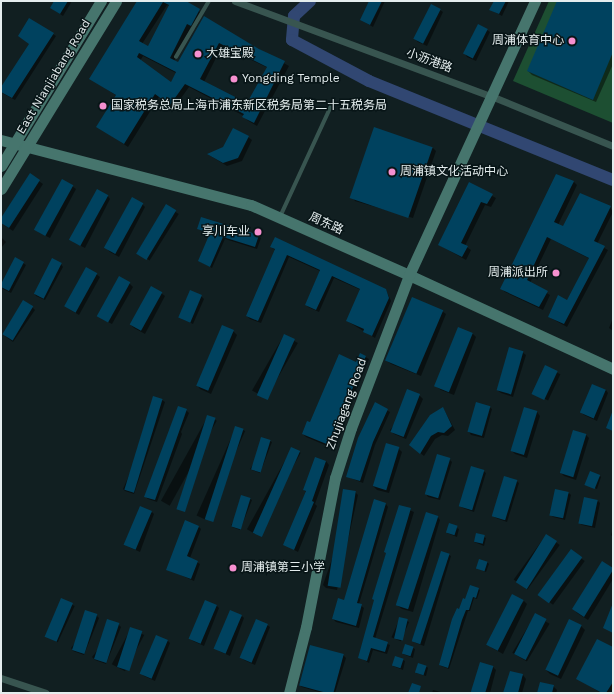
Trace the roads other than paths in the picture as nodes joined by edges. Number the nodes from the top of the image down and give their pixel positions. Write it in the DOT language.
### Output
graph roads {
  1 [pos="101,1"];
  2 [pos="116,1"];
  3 [pos="209,1"];
  4 [pos="235,1"];
  5 [pos="536,1"];
  6 [pos="176,57"];
  7 [pos="489,101"];
  8 [pos="331,106"];
  9 [pos="1,140"];
  10 [pos="14,143"];
  11 [pos="27,146"];
  12 [pos="613,146"];
  13 [pos="1,166"];
  14 [pos="1,189"];
  15 [pos="280,218"];
  16 [pos="409,275"];
  17 [pos="613,369"];
  18 [pos="1,678"];
  19 [pos="46,693"];
  20 [pos="289,693"];
  1 -- 10 [label="street, East Nianjiabang Road"];
  2 -- 11 [label="street, East Nianjiabang Road"];
  3 -- 6 [label="lane"];
  4 -- 7 [label="street, 小沥港路"];
  5 -- 7 [label="street"];
  7 -- 12 [label="street, 小沥港路"];
  7 -- 16 [label="street, Zhujiagang Road"];
  8 -- 15 [label="lane"];
  9 -- 10 [label="street, 周东路"];
  10 -- 11 [label="street, 周东路"];
  10 -- 13 [label="street, East Nianjiabang Road"];
  11 -- 14 [label="street, East Nianjiabang Road"];
  11 -- 15 [label="street, 周东路"];
  15 -- 16 [label="street, 周东路"];
  16 -- 17 [label="street, 周东路"];
  16 -- 20 [label="street, Zhujiagang Road"];
  18 -- 19 [label="street"];
}
